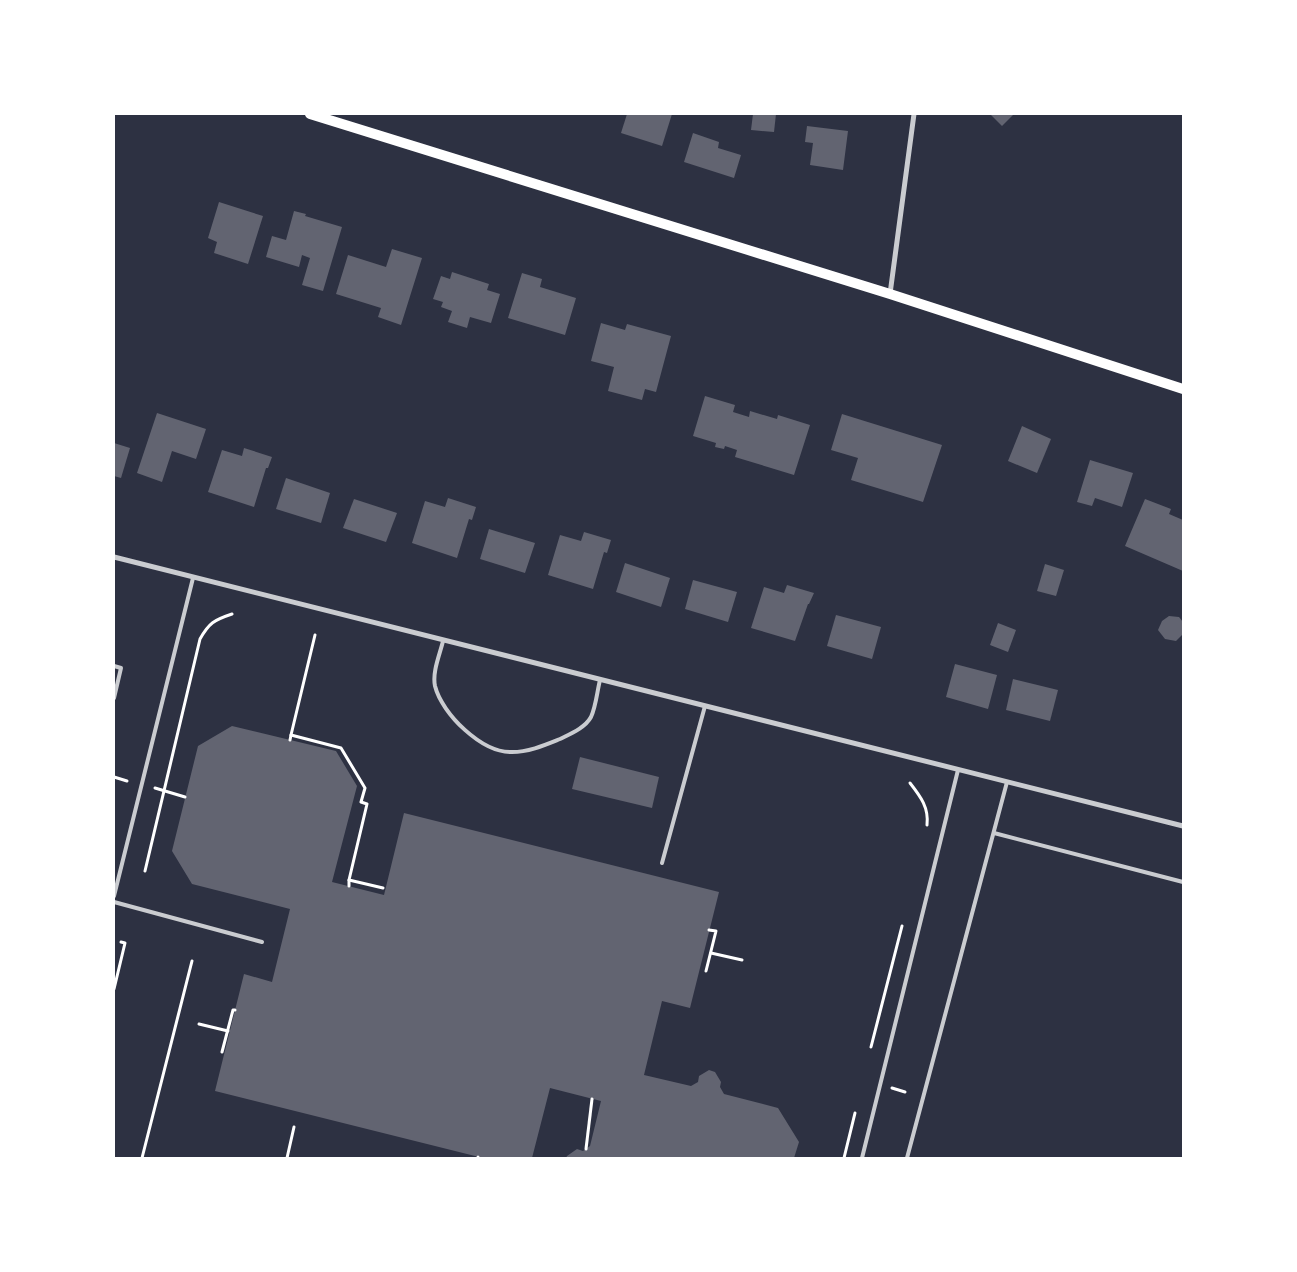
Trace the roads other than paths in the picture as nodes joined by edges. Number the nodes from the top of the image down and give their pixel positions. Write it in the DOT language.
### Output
graph roads {
  1 [pos="310,114"];
  2 [pos="914,114"];
  3 [pos="890,294"];
  4 [pos="1183,389"];
  5 [pos="114,557"];
  6 [pos="193,578"];
  7 [pos="444,641"];
  8 [pos="114,666"];
  9 [pos="600,680"];
  10 [pos="114,698"];
  11 [pos="705,706"];
  12 [pos="958,770"];
  13 [pos="1007,782"];
  14 [pos="1183,826"];
  15 [pos="994,833"];
  16 [pos="662,863"];
  17 [pos="1183,882"];
  18 [pos="114,896"];
  19 [pos="114,902"];
  20 [pos="262,942"];
  21 [pos="862,1158"];
  22 [pos="907,1158"];
  1 -- 3 [label="main road"];
  2 -- 3 [label="street"];
  3 -- 4 [label="main road"];
  5 -- 6 [label="street"];
  6 -- 7 [label="street"];
  6 -- 18 [label="lane"];
  7 -- 9 [label="street"];
  7 -- 9 [label="lane"];
  8 -- 10 [label="lane"];
  9 -- 11 [label="street"];
  11 -- 12 [label="street"];
  11 -- 16 [label="lane"];
  12 -- 13 [label="street"];
  12 -- 21 [label="lane"];
  13 -- 14 [label="street"];
  13 -- 15 [label="lane"];
  15 -- 17 [label="lane"];
  15 -- 22 [label="lane"];
  19 -- 20 [label="lane"];
}
